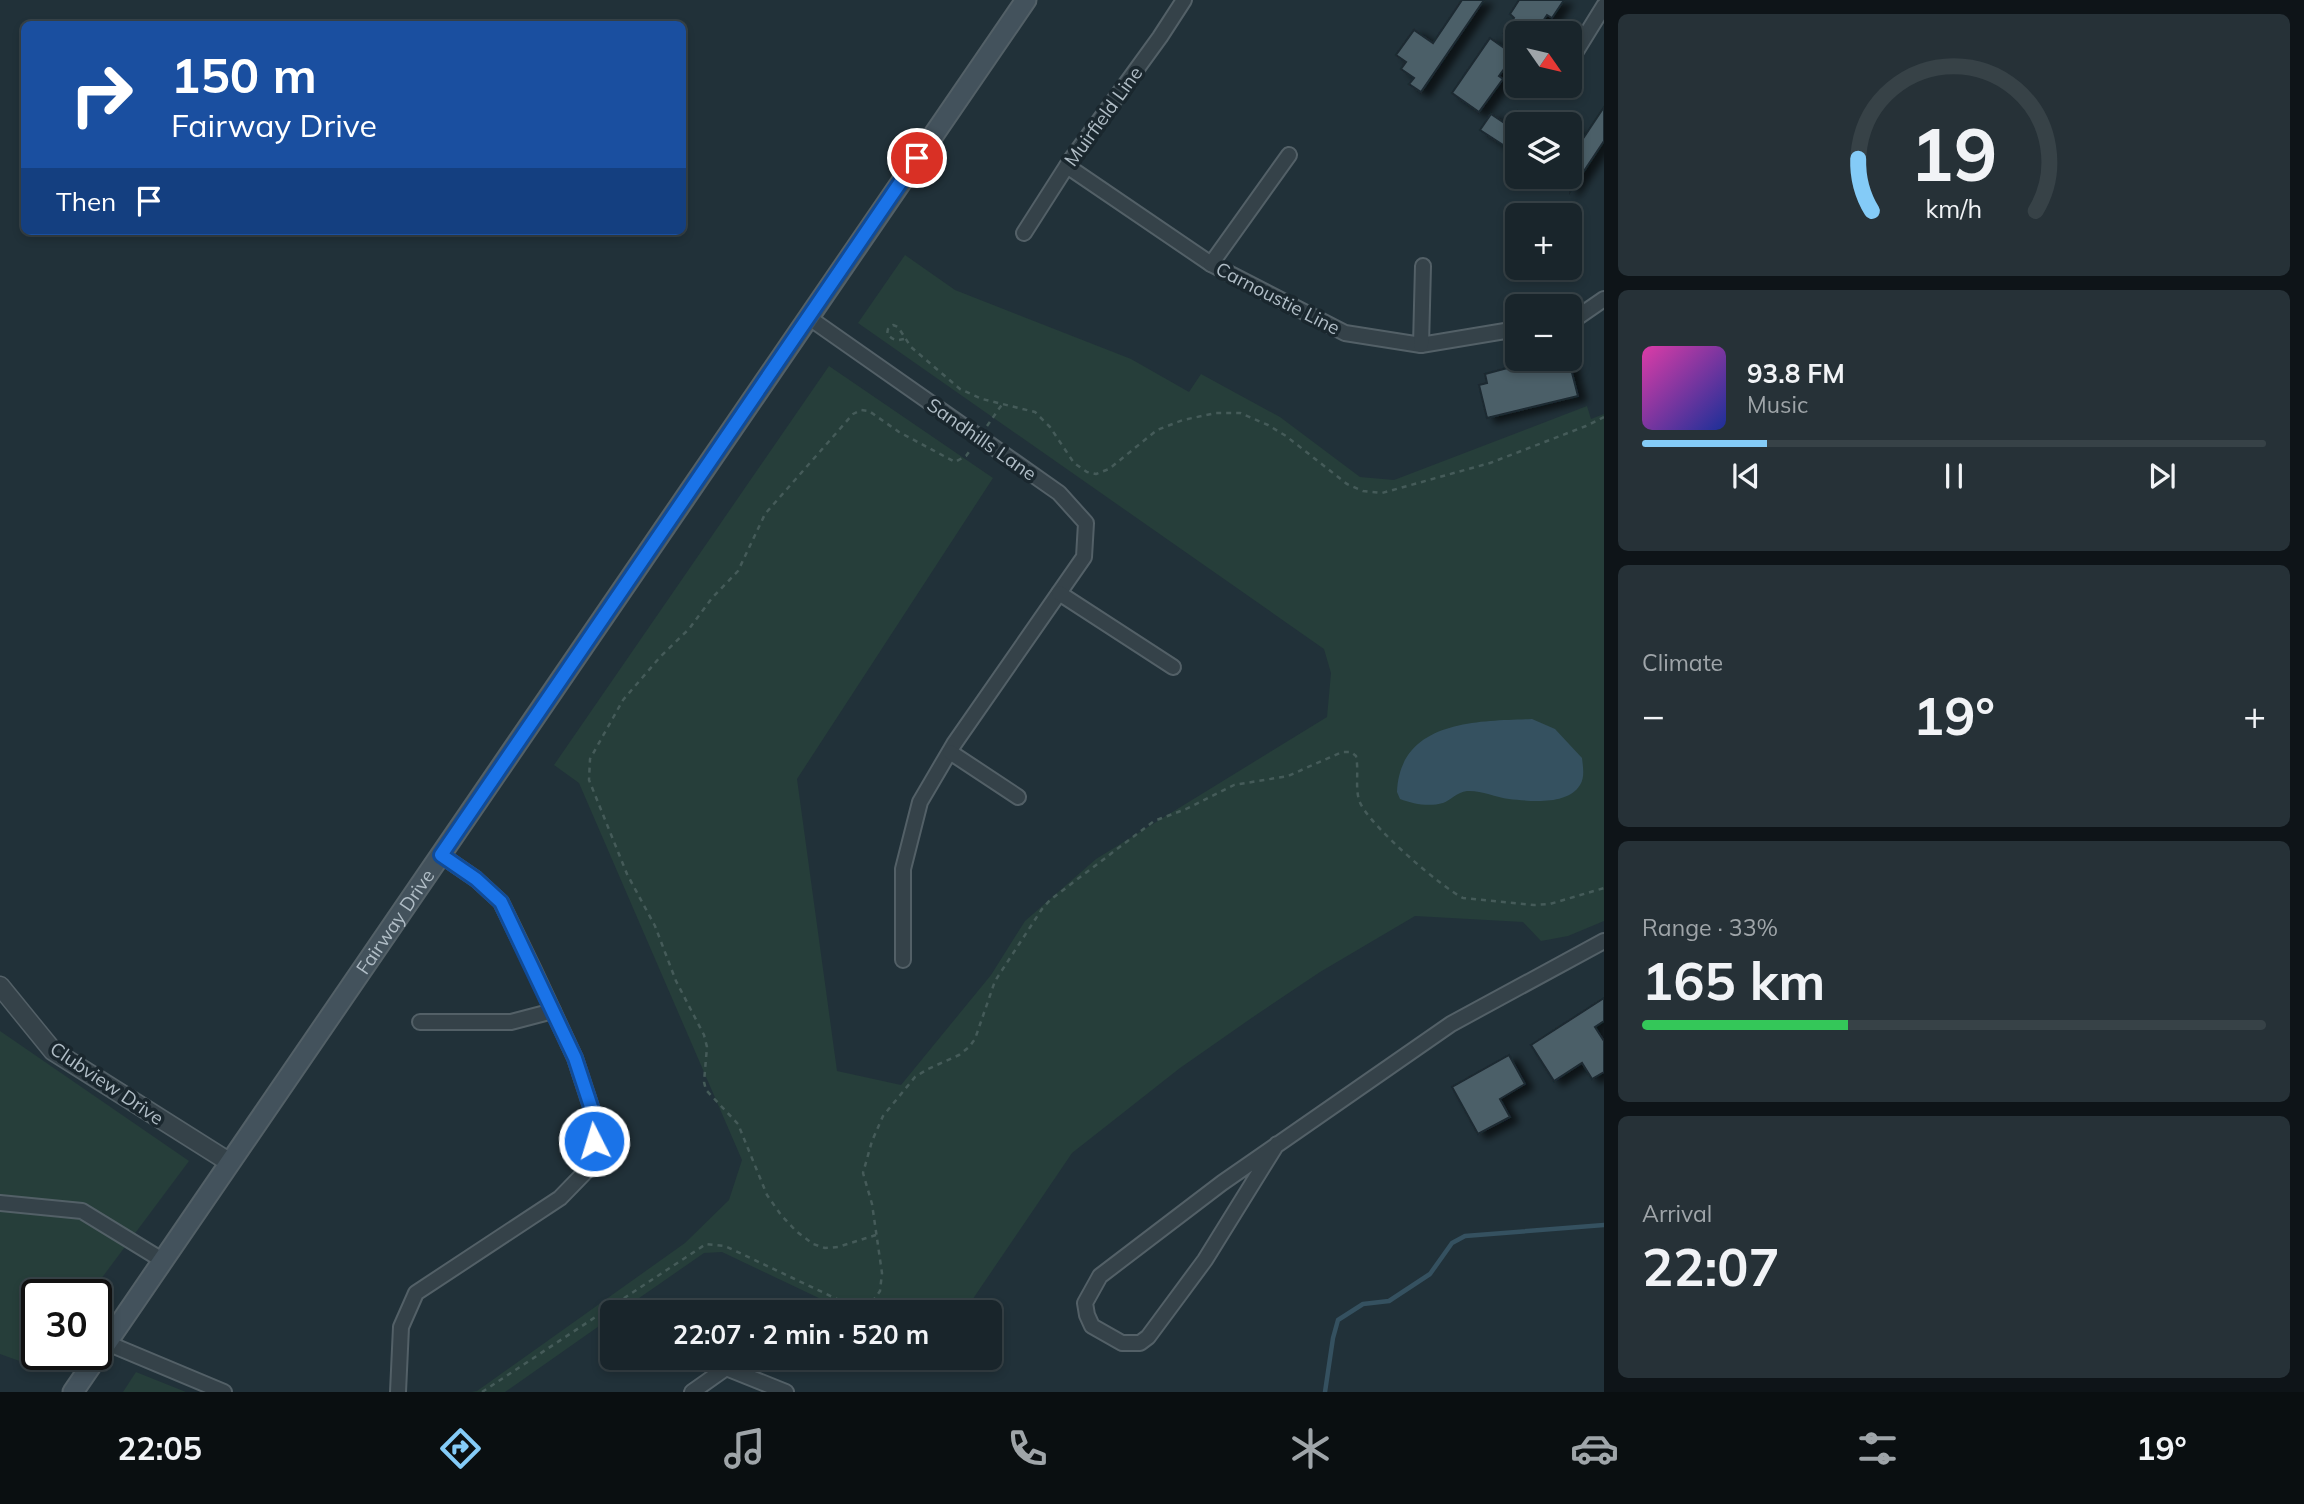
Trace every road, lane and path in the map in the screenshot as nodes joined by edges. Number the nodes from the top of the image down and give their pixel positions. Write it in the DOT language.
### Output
graph roads {
  1 [pos="1026,0"];
  2 [pos="1184,0"];
  3 [pos="1604,6"];
  4 [pos="1582,42"];
  5 [pos="1289,155"];
  6 [pos="1067,166"];
  7 [pos="1024,233"];
  8 [pos="1211,264"];
  9 [pos="1423,266"];
  10 [pos="1604,299"];
  11 [pos="1582,314"];
  12 [pos="808,317"];
  13 [pos="1505,331"];
  14 [pos="904,339"];
  15 [pos="1421,345"];
  16 [pos="1003,403"];
  17 [pos="1604,416"];
  18 [pos="980,437"];
  19 [pos="1059,593"];
  20 [pos="1172,667"];
  21 [pos="950,752"];
  22 [pos="1018,797"];
  23 [pos="441,855"];
  24 [pos="1604,888"];
  25 [pos="1604,941"];
  26 [pos="903,960"];
  27 [pos="0,986"];
  28 [pos="553,1011"];
  29 [pos="420,1022"];
  30 [pos="1277,1144"];
  31 [pos="229,1162"];
  32 [pos="0,1203"];
  33 [pos="877,1235"];
  34 [pos="162,1260"];
  35 [pos="112,1335"];
  36 [pos="112,1345"];
  37 [pos="88,1370"];
  38 [pos="73,1392"];
  39 [pos="225,1392"];
  40 [pos="398,1392"];
  41 [pos="482,1392"];
  42 [pos="692,1392"];
  43 [pos="786,1392"];
  1 -- 12 [label="main road, Fairway Drive"];
  2 -- 6 [label="street, Muirfield Line"];
  3 -- 4 [label="street"];
  5 -- 8 [label="street"];
  6 -- 7 [label="street, Muirfield Line"];
  6 -- 8 [label="street, Carnoustie Line"];
  8 -- 15 [label="street, Carnoustie Line"];
  9 -- 15 [label="street"];
  10 -- 11 [label="street"];
  12 -- 18 [label="street, Sandhills Lane"];
  12 -- 23 [label="main road, Fairway Drive"];
  13 -- 15 [label="street, Carnoustie Line"];
  14 -- 14 [label="path"];
  14 -- 16 [label="path"];
  16 -- 17 [label="path"];
  16 -- 18 [label="path"];
  18 -- 19 [label="street, Sandhills Lane"];
  18 -- 33 [label="path"];
  19 -- 20 [label="street"];
  19 -- 21 [label="street, Sandhills Lane"];
  21 -- 22 [label="street"];
  21 -- 26 [label="street, Sandhills Lane"];
  23 -- 28 [label="street"];
  23 -- 31 [label="main road, Fairway Drive"];
  24 -- 33 [label="path"];
  25 -- 30 [label="street"];
  27 -- 31 [label="street, Clubview Drive"];
  28 -- 29 [label="street"];
  28 -- 40 [label="street"];
  30 -- 30 [label="street"];
  31 -- 34 [label="main road, Fairway Drive"];
  32 -- 34 [label="street"];
  33 -- 41 [label="path"];
  34 -- 35 [label="main road, Fairway Drive"];
  36 -- 39 [label="street"];
  37 -- 38 [label="main road, Fairway Drive"];
  42 -- 43 [label="street"];
}
